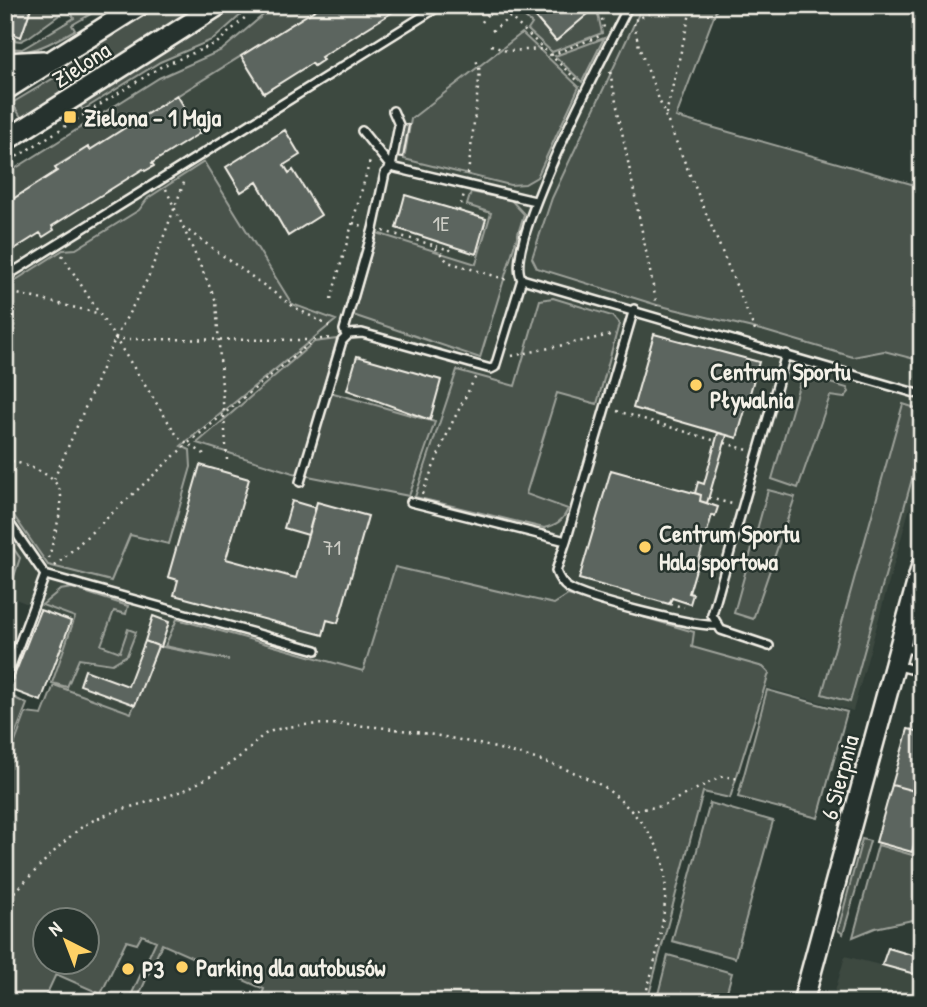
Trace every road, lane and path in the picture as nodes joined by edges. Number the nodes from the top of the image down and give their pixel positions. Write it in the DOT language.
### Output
graph roads {
  1 [pos="140,5"];
  2 [pos="219,5"];
  3 [pos="259,5"];
  4 [pos="441,5"];
  5 [pos="494,5"];
  6 [pos="499,5"];
  7 [pos="599,5"];
  8 [pos="629,5"];
  9 [pos="692,5"];
  10 [pos="634,14"];
  11 [pos="510,18"];
  12 [pos="482,22"];
  13 [pos="492,30"];
  14 [pos="605,35"];
  15 [pos="491,45"];
  16 [pos="544,49"];
  17 [pos="475,57"];
  18 [pos="54,59"];
  19 [pos="5,64"];
  20 [pos="603,76"];
  21 [pos="5,90"];
  22 [pos="587,90"];
  23 [pos="393,111"];
  24 [pos="665,115"];
  25 [pos="362,131"];
  26 [pos="5,141"];
  27 [pos="373,147"];
  28 [pos="193,160"];
  29 [pos="5,164"];
  30 [pos="391,167"];
  31 [pos="162,179"];
  32 [pos="467,185"];
  33 [pos="535,201"];
  34 [pos="175,210"];
  35 [pos="459,211"];
  36 [pos="353,223"];
  37 [pos="183,227"];
  38 [pos="373,229"];
  39 [pos="56,245"];
  40 [pos="433,245"];
  41 [pos="451,246"];
  42 [pos="5,277"];
  43 [pos="522,279"];
  44 [pos="5,291"];
  45 [pos="331,299"];
  46 [pos="645,305"];
  47 [pos="634,309"];
  48 [pos="99,314"];
  49 [pos="629,329"];
  50 [pos="346,336"];
  51 [pos="217,338"];
  52 [pos="115,339"];
  53 [pos="758,339"];
  54 [pos="314,340"];
  55 [pos="786,354"];
  56 [pos="498,358"];
  57 [pos="482,366"];
  58 [pos="922,395"];
  59 [pos="604,407"];
  60 [pos="222,417"];
  61 [pos="716,441"];
  62 [pos="724,443"];
  63 [pos="186,445"];
  64 [pos="758,453"];
  65 [pos="204,454"];
  66 [pos="5,459"];
  67 [pos="227,460"];
  68 [pos="54,479"];
  69 [pos="300,482"];
  70 [pos="709,498"];
  71 [pos="415,503"];
  72 [pos="732,504"];
  73 [pos="5,517"];
  74 [pos="566,541"];
  75 [pos="922,565"];
  76 [pos="45,575"];
  77 [pos="670,604"];
  78 [pos="692,609"];
  79 [pos="716,625"];
  80 [pos="769,646"];
  81 [pos="316,650"];
  82 [pos="922,652"];
  83 [pos="897,656"];
  84 [pos="922,673"];
  85 [pos="5,682"];
  86 [pos="739,779"];
  87 [pos="630,811"];
  88 [pos="5,902"];
  89 [pos="643,1002"];
  90 [pos="803,1002"];
  1 -- 18 [label="street, Zielona"];
  2 -- 26 [label="street, Zielona"];
  3 -- 29 [label="path"];
  4 -- 28 [label="lane"];
  5 -- 12 [label="path"];
  6 -- 11 [label="path"];
  7 -- 14 [label="path"];
  8 -- 22 [label="lane"];
  9 -- 24 [label="path"];
  10 -- 24 [label="path"];
  11 -- 13 [label="path"];
  11 -- 16 [label="path"];
  15 -- 16 [label="path"];
  16 -- 22 [label="path"];
  17 -- 32 [label="path"];
  18 -- 19 [label="street"];
  18 -- 21 [label="street, Zielona"];
  20 -- 46 [label="path"];
  22 -- 33 [label="lane"];
  23 -- 30 [label="lane"];
  24 -- 53 [label="path"];
  25 -- 27 [label="lane"];
  27 -- 30 [label="lane"];
  27 -- 36 [label="path"];
  28 -- 31 [label="lane"];
  28 -- 34 [label="path"];
  30 -- 32 [label="lane"];
  30 -- 38 [label="lane"];
  31 -- 34 [label="path"];
  31 -- 39 [label="lane"];
  32 -- 33 [label="lane"];
  32 -- 35 [label="path"];
  33 -- 43 [label="lane"];
  34 -- 37 [label="path"];
  34 -- 52 [label="path"];
  36 -- 38 [label="path"];
  36 -- 45 [label="path"];
  37 -- 50 [label="path"];
  37 -- 51 [label="path"];
  38 -- 40 [label="path"];
  38 -- 50 [label="lane"];
  39 -- 42 [label="lane"];
  39 -- 48 [label="path"];
  40 -- 41 [label="path"];
  40 -- 43 [label="path"];
  43 -- 47 [label="lane"];
  43 -- 56 [label="lane"];
  44 -- 48 [label="path"];
  47 -- 49 [label="lane"];
  47 -- 55 [label="lane"];
  48 -- 52 [label="path"];
  49 -- 56 [label="path"];
  49 -- 59 [label="lane"];
  50 -- 54 [label="path"];
  50 -- 57 [label="lane"];
  50 -- 69 [label="lane"];
  51 -- 52 [label="path"];
  51 -- 54 [label="path"];
  51 -- 60 [label="path"];
  52 -- 63 [label="path"];
  52 -- 68 [label="path"];
  54 -- 60 [label="path"];
  55 -- 58 [label="lane"];
  55 -- 64 [label="lane"];
  56 -- 57 [label="lane"];
  57 -- 71 [label="path"];
  59 -- 61 [label="path"];
  59 -- 74 [label="lane"];
  60 -- 63 [label="path"];
  60 -- 67 [label="path"];
  62 -- 64 [label="path"];
  63 -- 65 [label="path"];
  63 -- 76 [label="path"];
  64 -- 79 [label="lane"];
  66 -- 68 [label="path"];
  68 -- 76 [label="path"];
  70 -- 72 [label="path"];
  71 -- 74 [label="lane"];
  73 -- 76 [label="lane"];
  74 -- 79 [label="lane"];
  75 -- 83 [label="street, 6 Sierpnia"];
  76 -- 81 [label="lane"];
  76 -- 85 [label="lane"];
  77 -- 78 [label="path"];
  79 -- 80 [label="lane"];
  82 -- 83 [label="lane"];
  83 -- 84 [label="lane"];
  83 -- 90 [label="street, 6 Sierpnia"];
  86 -- 87 [label="path"];
  87 -- 88 [label="path"];
  87 -- 89 [label="path"];
}
